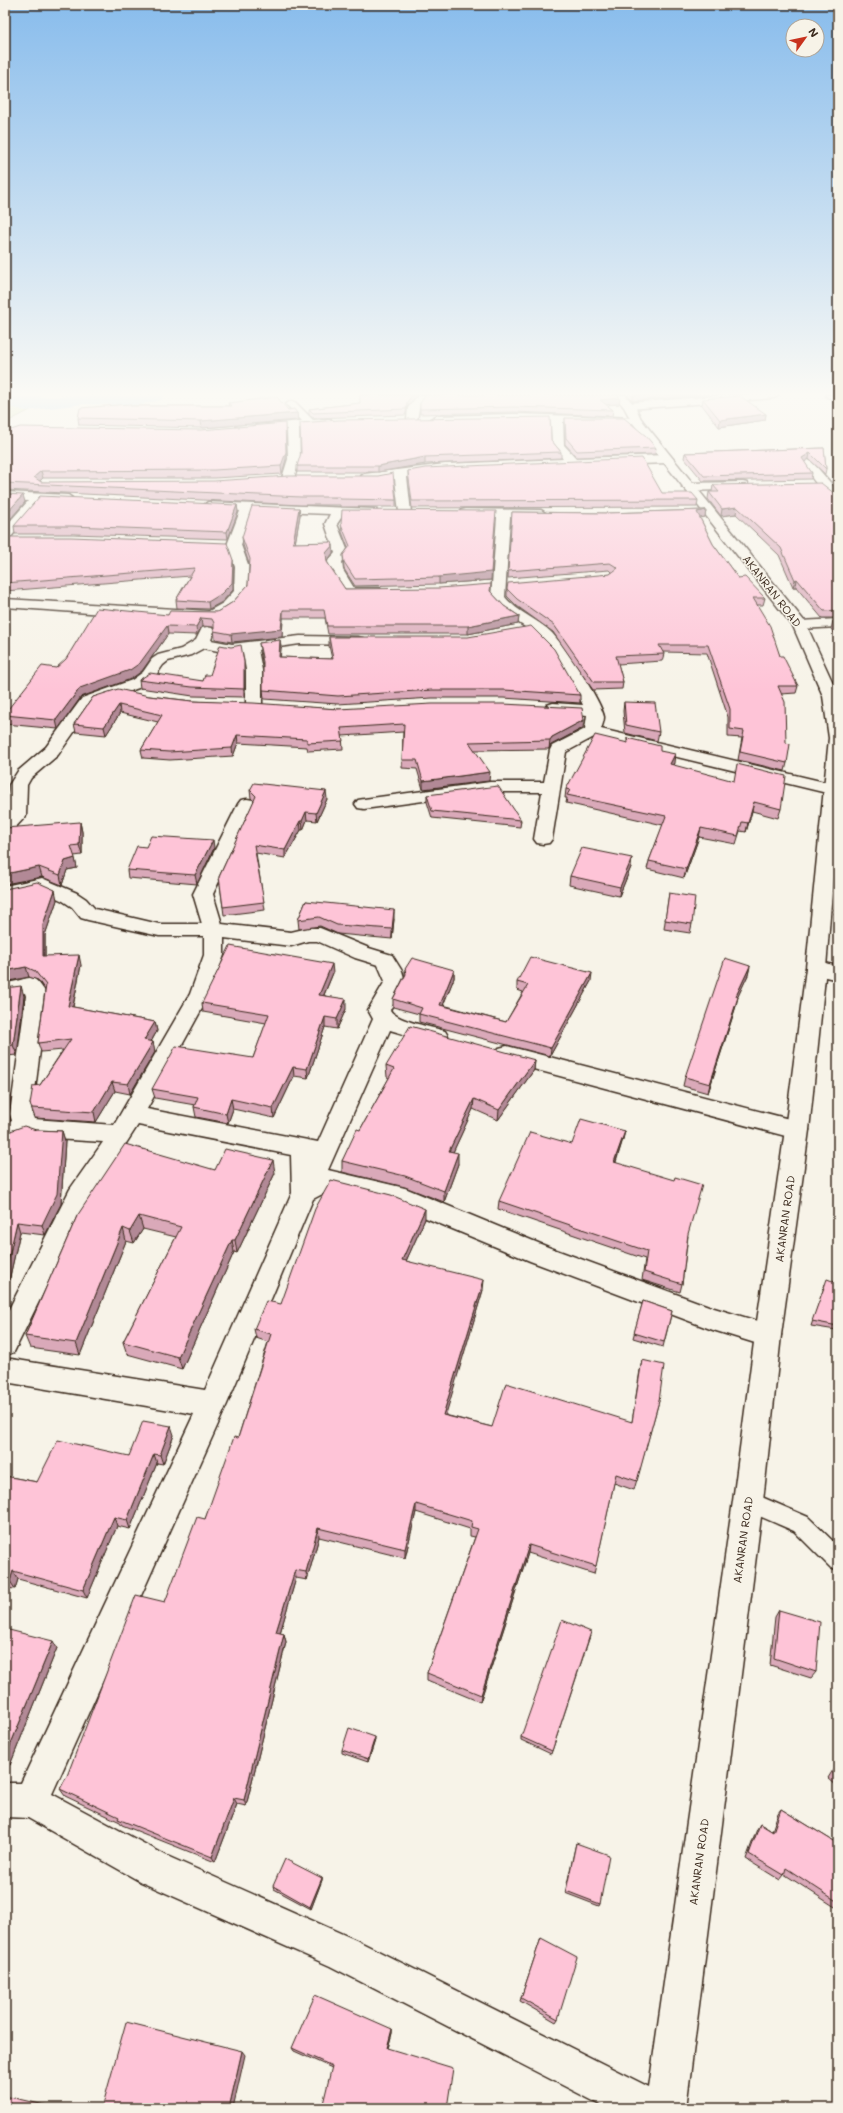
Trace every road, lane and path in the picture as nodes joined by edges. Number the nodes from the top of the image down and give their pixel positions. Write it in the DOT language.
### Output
graph roads {
  1 [pos="403,494"];
  2 [pos="692,494"];
  3 [pos="5,496"];
  4 [pos="37,498"];
  5 [pos="356,498"];
  6 [pos="84,500"];
  7 [pos="192,505"];
  8 [pos="247,508"];
  9 [pos="338,512"];
  10 [pos="356,512"];
  11 [pos="405,512"];
  12 [pos="419,513"];
  13 [pos="450,513"];
  14 [pos="504,513"];
  15 [pos="551,514"];
  16 [pos="5,535"];
  17 [pos="5,539"];
  18 [pos="20,539"];
  19 [pos="219,544"];
  20 [pos="234,545"];
  21 [pos="515,584"];
  22 [pos="500,585"];
  23 [pos="484,586"];
  24 [pos="388,591"];
  25 [pos="5,603"];
  26 [pos="212,616"];
  27 [pos="838,623"];
  28 [pos="800,625"];
  29 [pos="373,641"];
  30 [pos="202,643"];
  31 [pos="250,647"];
  32 [pos="118,690"];
  33 [pos="144,695"];
  34 [pos="254,704"];
  35 [pos="540,708"];
  36 [pos="593,711"];
  37 [pos="836,711"];
  38 [pos="592,732"];
  39 [pos="552,787"];
  40 [pos="831,789"];
  41 [pos="247,804"];
  42 [pos="364,804"];
  43 [pos="834,826"];
  44 [pos="5,828"];
  45 [pos="543,839"];
  46 [pos="5,892"];
  47 [pos="214,930"];
  48 [pos="827,971"];
  49 [pos="5,990"];
  50 [pos="384,1019"];
  51 [pos="457,1041"];
  52 [pos="488,1049"];
  53 [pos="127,1124"];
  54 [pos="15,1130"];
  55 [pos="798,1130"];
  56 [pos="314,1150"];
  57 [pos="304,1193"];
  58 [pos="768,1335"];
  59 [pos="5,1344"];
  60 [pos="5,1370"];
  61 [pos="213,1404"];
  62 [pos="748,1502"];
  63 [pos="838,1561"];
  64 [pos="18,1801"];
  65 [pos="649,2108"];
  66 [pos="666,2108"];
  1 -- 11 [label="street"];
  2 -- 28 [label="street, AKANRAN ROAD"];
  3 -- 4 [label="street"];
  4 -- 6 [label="street"];
  4 -- 16 [label="street"];
  5 -- 10 [label="street"];
  7 -- 8 [label="street"];
  8 -- 9 [label="street"];
  8 -- 20 [label="street"];
  9 -- 10 [label="street"];
  9 -- 24 [label="street"];
  10 -- 11 [label="street"];
  11 -- 12 [label="street"];
  13 -- 14 [label="street"];
  14 -- 15 [label="street"];
  14 -- 22 [label="street"];
  17 -- 18 [label="street"];
  19 -- 20 [label="street"];
  20 -- 26 [label="street"];
  21 -- 22 [label="street"];
  22 -- 23 [label="street"];
  22 -- 36 [label="street"];
  25 -- 26 [label="street"];
  26 -- 30 [label="street"];
  27 -- 28 [label="street"];
  28 -- 37 [label="street, AKANRAN ROAD"];
  29 -- 31 [label="street"];
  30 -- 31 [label="street"];
  30 -- 32 [label="street"];
  31 -- 34 [label="street"];
  32 -- 33 [label="street"];
  32 -- 44 [label="street"];
  35 -- 36 [label="street"];
  36 -- 38 [label="street"];
  37 -- 40 [label="street, AKANRAN ROAD"];
  38 -- 39 [label="street"];
  38 -- 40 [label="street"];
  39 -- 42 [label="street"];
  39 -- 45 [label="street"];
  40 -- 43 [label="street, AKANRAN ROAD"];
  41 -- 47 [label="street"];
  43 -- 48 [label="street, AKANRAN ROAD"];
  46 -- 47 [label="street"];
  47 -- 50 [label="street"];
  47 -- 53 [label="street"];
  48 -- 55 [label="street, AKANRAN ROAD"];
  49 -- 54 [label="street"];
  50 -- 51 [label="street"];
  50 -- 56 [label="street"];
  52 -- 55 [label="street"];
  53 -- 54 [label="street"];
  53 -- 56 [label="street"];
  53 -- 59 [label="street"];
  55 -- 58 [label="street, AKANRAN ROAD"];
  56 -- 57 [label="street"];
  57 -- 58 [label="street"];
  57 -- 61 [label="street"];
  58 -- 62 [label="street, AKANRAN ROAD"];
  60 -- 61 [label="street"];
  61 -- 64 [label="street"];
  62 -- 63 [label="lane"];
  62 -- 66 [label="street, AKANRAN ROAD"];
  64 -- 65 [label="street"];
}
